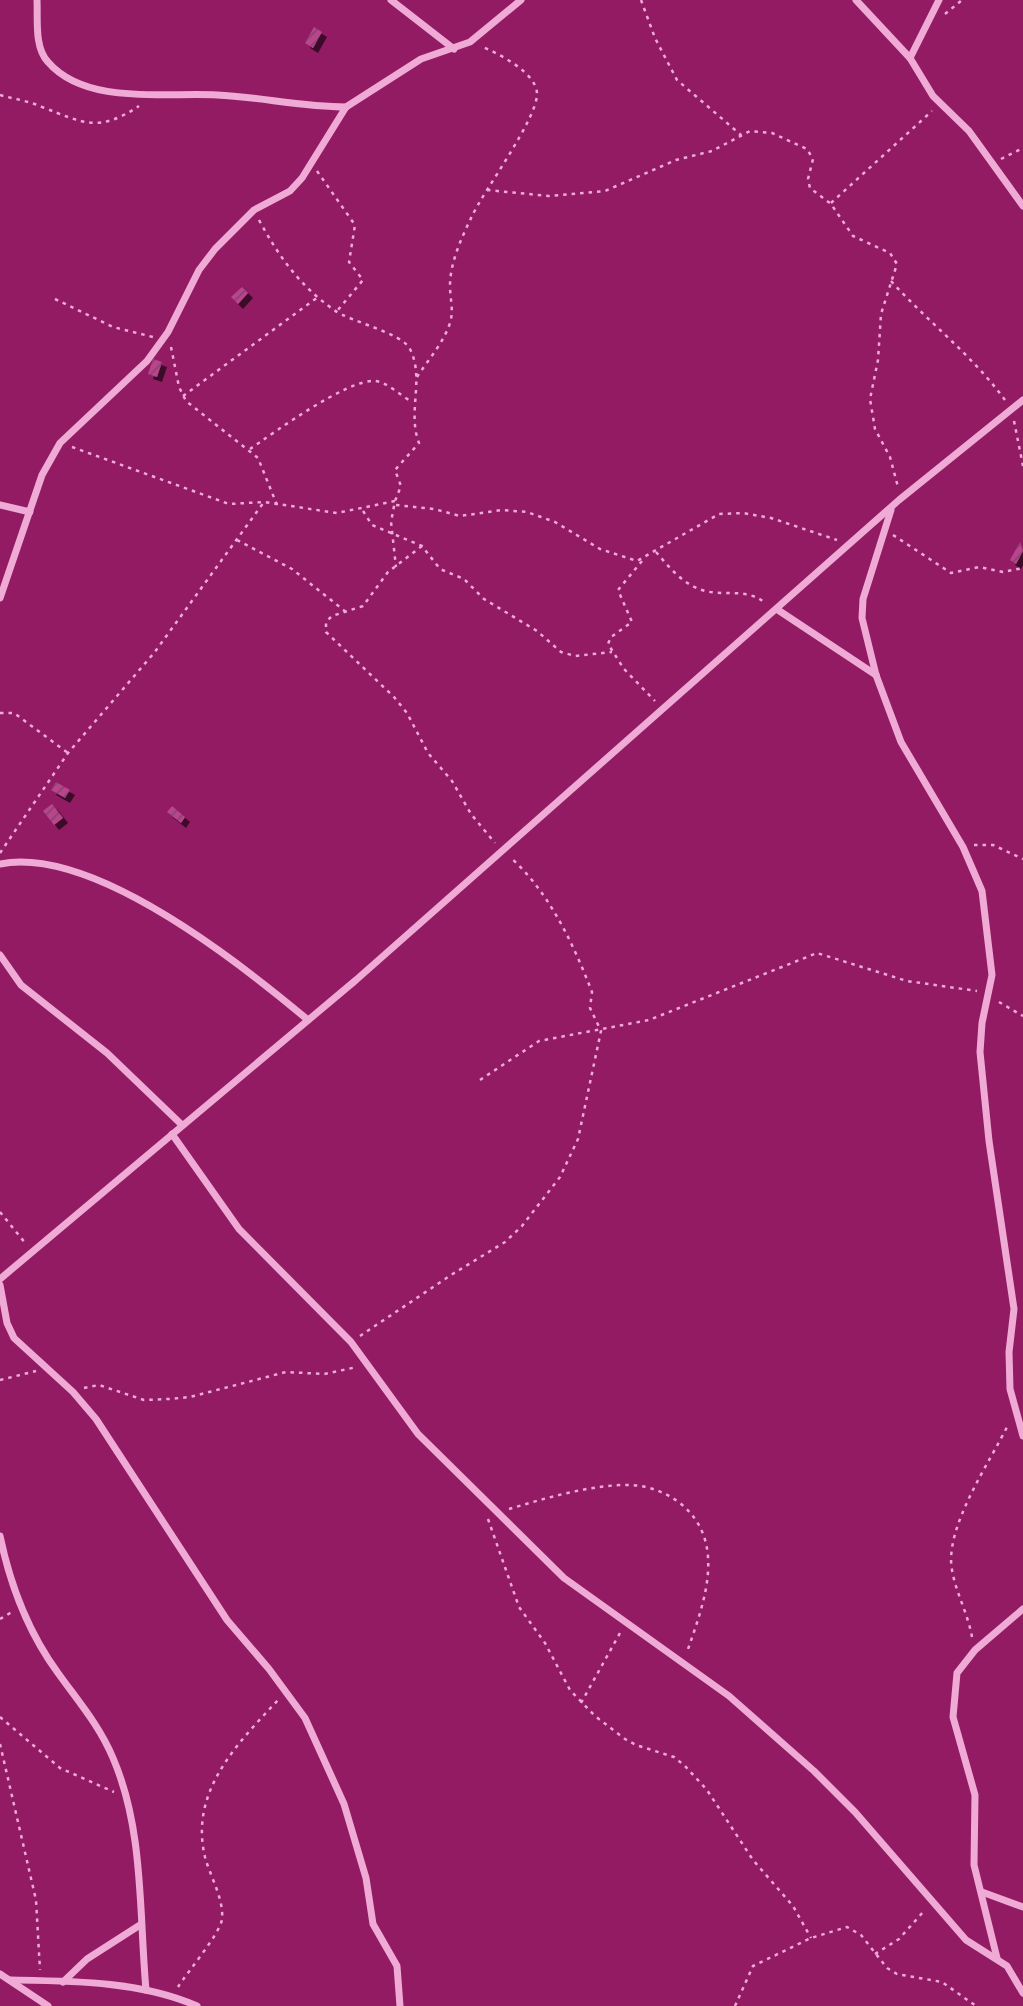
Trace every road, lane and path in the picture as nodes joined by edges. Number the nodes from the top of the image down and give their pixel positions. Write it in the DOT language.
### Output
graph roads {
  1 [pos="37,0"];
  2 [pos="391,0"];
  3 [pos="521,0"];
  4 [pos="642,0"];
  5 [pos="856,0"];
  6 [pos="939,0"];
  7 [pos="470,42"];
  8 [pos="454,49"];
  9 [pos="911,58"];
  10 [pos="0,95"];
  11 [pos="153,96"];
  12 [pos="939,104"];
  13 [pos="346,107"];
  14 [pos="741,135"];
  15 [pos="1023,148"];
  16 [pos="311,163"];
  17 [pos="991,164"];
  18 [pos="487,190"];
  19 [pos="831,204"];
  20 [pos="1023,206"];
  21 [pos="254,210"];
  22 [pos="891,281"];
  23 [pos="318,297"];
  24 [pos="55,299"];
  25 [pos="336,312"];
  26 [pos="165,336"];
  27 [pos="417,377"];
  28 [pos="183,396"];
  29 [pos="1023,400"];
  30 [pos="413,403"];
  31 [pos="1012,409"];
  32 [pos="60,443"];
  33 [pos="250,449"];
  34 [pos="1023,466"];
  35 [pos="899,500"];
  36 [pos="264,502"];
  37 [pos="396,503"];
  38 [pos="0,505"];
  39 [pos="277,505"];
  40 [pos="891,509"];
  41 [pos="363,510"];
  42 [pos="30,512"];
  43 [pos="886,531"];
  44 [pos="392,536"];
  45 [pos="237,540"];
  46 [pos="850,544"];
  47 [pos="422,546"];
  48 [pos="656,552"];
  49 [pos="642,561"];
  50 [pos="396,567"];
  51 [pos="1023,568"];
  52 [pos="0,598"];
  53 [pos="346,612"];
  54 [pos="776,612"];
  55 [pos="612,652"];
  56 [pos="876,675"];
  57 [pos="665,710"];
  58 [pos="0,713"];
  59 [pos="68,753"];
  60 [pos="963,847"];
  61 [pos="502,851"];
  62 [pos="0,853"];
  63 [pos="1023,859"];
  64 [pos="0,864"];
  65 [pos="0,955"];
  66 [pos="989,996"];
  67 [pos="1023,1016"];
  68 [pos="309,1020"];
  69 [pos="601,1031"];
  70 [pos="480,1080"];
  71 [pos="182,1125"];
  72 [pos="172,1134"];
  73 [pos="0,1212"];
  74 [pos="32,1252"];
  75 [pos="0,1279"];
  76 [pos="0,1285"];
  77 [pos="351,1342"];
  78 [pos="367,1365"];
  79 [pos="46,1369"];
  80 [pos="0,1380"];
  81 [pos="73,1392"];
  82 [pos="1015,1412"];
  83 [pos="1023,1436"];
  84 [pos="496,1512"];
  85 [pos="488,1519"];
  86 [pos="0,1536"];
  87 [pos="1023,1609"];
  88 [pos="620,1633"];
  89 [pos="975,1650"];
  90 [pos="682,1665"];
  91 [pos="286,1692"];
  92 [pos="581,1703"];
  93 [pos="0,1717"];
  94 [pos="0,1744"];
  95 [pos="127,1797"];
  96 [pos="982,1892"];
  97 [pos="933,1901"];
  98 [pos="1023,1907"];
  99 [pos="140,1925"];
  100 [pos="811,1938"];
  101 [pos="875,1954"];
  102 [pos="997,1958"];
  103 [pos="0,1974"];
  104 [pos="11,1980"];
  105 [pos="40,1980"];
  106 [pos="62,1982"];
  107 [pos="146,1990"];
  108 [pos="1023,1993"];
  109 [pos="173,1995"];
  110 [pos="48,2006"];
  111 [pos="197,2006"];
  112 [pos="400,2006"];
  113 [pos="735,2006"];
  114 [pos="976,2006"];
  1 -- 11 [label="street"];
  2 -- 8 [label="street"];
  3 -- 7 [label="street"];
  4 -- 14 [label="path"];
  5 -- 9 [label="street"];
  6 -- 9 [label="street"];
  7 -- 8 [label="street"];
  7 -- 18 [label="path"];
  8 -- 13 [label="street"];
  9 -- 12 [label="street"];
  10 -- 11 [label="path"];
  11 -- 13 [label="street"];
  12 -- 17 [label="street"];
  12 -- 19 [label="path"];
  13 -- 16 [label="street"];
  14 -- 18 [label="path"];
  14 -- 19 [label="path"];
  15 -- 17 [label="path"];
  16 -- 21 [label="street"];
  16 -- 25 [label="path"];
  17 -- 20 [label="street"];
  18 -- 27 [label="path"];
  19 -- 22 [label="path"];
  21 -- 23 [label="path"];
  21 -- 26 [label="street"];
  22 -- 31 [label="path"];
  22 -- 35 [label="path"];
  23 -- 25 [label="path"];
  23 -- 28 [label="path"];
  24 -- 26 [label="path"];
  25 -- 27 [label="path"];
  26 -- 28 [label="path"];
  26 -- 32 [label="street"];
  27 -- 30 [label="path"];
  28 -- 33 [label="path"];
  29 -- 31 [label="street"];
  30 -- 33 [label="path"];
  30 -- 37 [label="path"];
  31 -- 34 [label="path"];
  31 -- 35 [label="street"];
  32 -- 36 [label="path"];
  32 -- 42 [label="street"];
  33 -- 39 [label="path"];
  35 -- 40 [label="street"];
  36 -- 39 [label="path"];
  36 -- 45 [label="path"];
  37 -- 41 [label="path"];
  37 -- 44 [label="path"];
  37 -- 49 [label="path"];
  38 -- 42 [label="street"];
  39 -- 41 [label="path"];
  40 -- 43 [label="street"];
  40 -- 46 [label="street"];
  41 -- 44 [label="path"];
  42 -- 52 [label="street"];
  43 -- 51 [label="path"];
  43 -- 56 [label="street"];
  44 -- 47 [label="path"];
  44 -- 50 [label="path"];
  45 -- 53 [label="path"];
  45 -- 59 [label="path"];
  46 -- 48 [label="path"];
  46 -- 54 [label="street"];
  47 -- 50 [label="path"];
  47 -- 55 [label="path"];
  48 -- 49 [label="path"];
  48 -- 54 [label="path"];
  49 -- 55 [label="path"];
  50 -- 53 [label="path"];
  53 -- 61 [label="path"];
  54 -- 56 [label="street"];
  54 -- 57 [label="street"];
  55 -- 57 [label="path"];
  56 -- 60 [label="street"];
  57 -- 61 [label="street"];
  58 -- 59 [label="path"];
  59 -- 62 [label="path"];
  60 -- 63 [label="path"];
  60 -- 66 [label="street"];
  61 -- 68 [label="street"];
  61 -- 69 [label="path"];
  64 -- 68 [label="street"];
  65 -- 71 [label="street"];
  66 -- 67 [label="path"];
  66 -- 69 [label="path"];
  66 -- 82 [label="street"];
  68 -- 71 [label="street"];
  69 -- 70 [label="path"];
  69 -- 77 [label="path"];
  71 -- 72 [label="street"];
  72 -- 74 [label="street"];
  72 -- 77 [label="street"];
  73 -- 74 [label="path"];
  74 -- 75 [label="street"];
  76 -- 79 [label="street"];
  77 -- 78 [label="street"];
  78 -- 81 [label="path"];
  78 -- 84 [label="street"];
  79 -- 80 [label="path"];
  79 -- 81 [label="street"];
  81 -- 91 [label="street"];
  82 -- 83 [label="street"];
  82 -- 89 [label="path"];
  84 -- 90 [label="street"];
  84 -- 90 [label="path"];
  85 -- 92 [label="path"];
  86 -- 95 [label="street"];
  87 -- 89 [label="street"];
  88 -- 92 [label="path"];
  89 -- 96 [label="street"];
  90 -- 97 [label="street"];
  91 -- 109 [label="path"];
  91 -- 112 [label="street"];
  92 -- 100 [label="path"];
  93 -- 95 [label="path"];
  94 -- 105 [label="path"];
  95 -- 99 [label="street"];
  96 -- 98 [label="street"];
  96 -- 102 [label="street"];
  97 -- 101 [label="path"];
  97 -- 102 [label="street"];
  99 -- 106 [label="street"];
  99 -- 107 [label="street"];
  100 -- 101 [label="path"];
  100 -- 113 [label="path"];
  101 -- 114 [label="path"];
  102 -- 108 [label="street"];
  103 -- 104 [label="street"];
  104 -- 105 [label="street"];
  104 -- 110 [label="street"];
  105 -- 106 [label="street"];
  106 -- 107 [label="street"];
  107 -- 109 [label="street"];
  109 -- 111 [label="street"];
}
